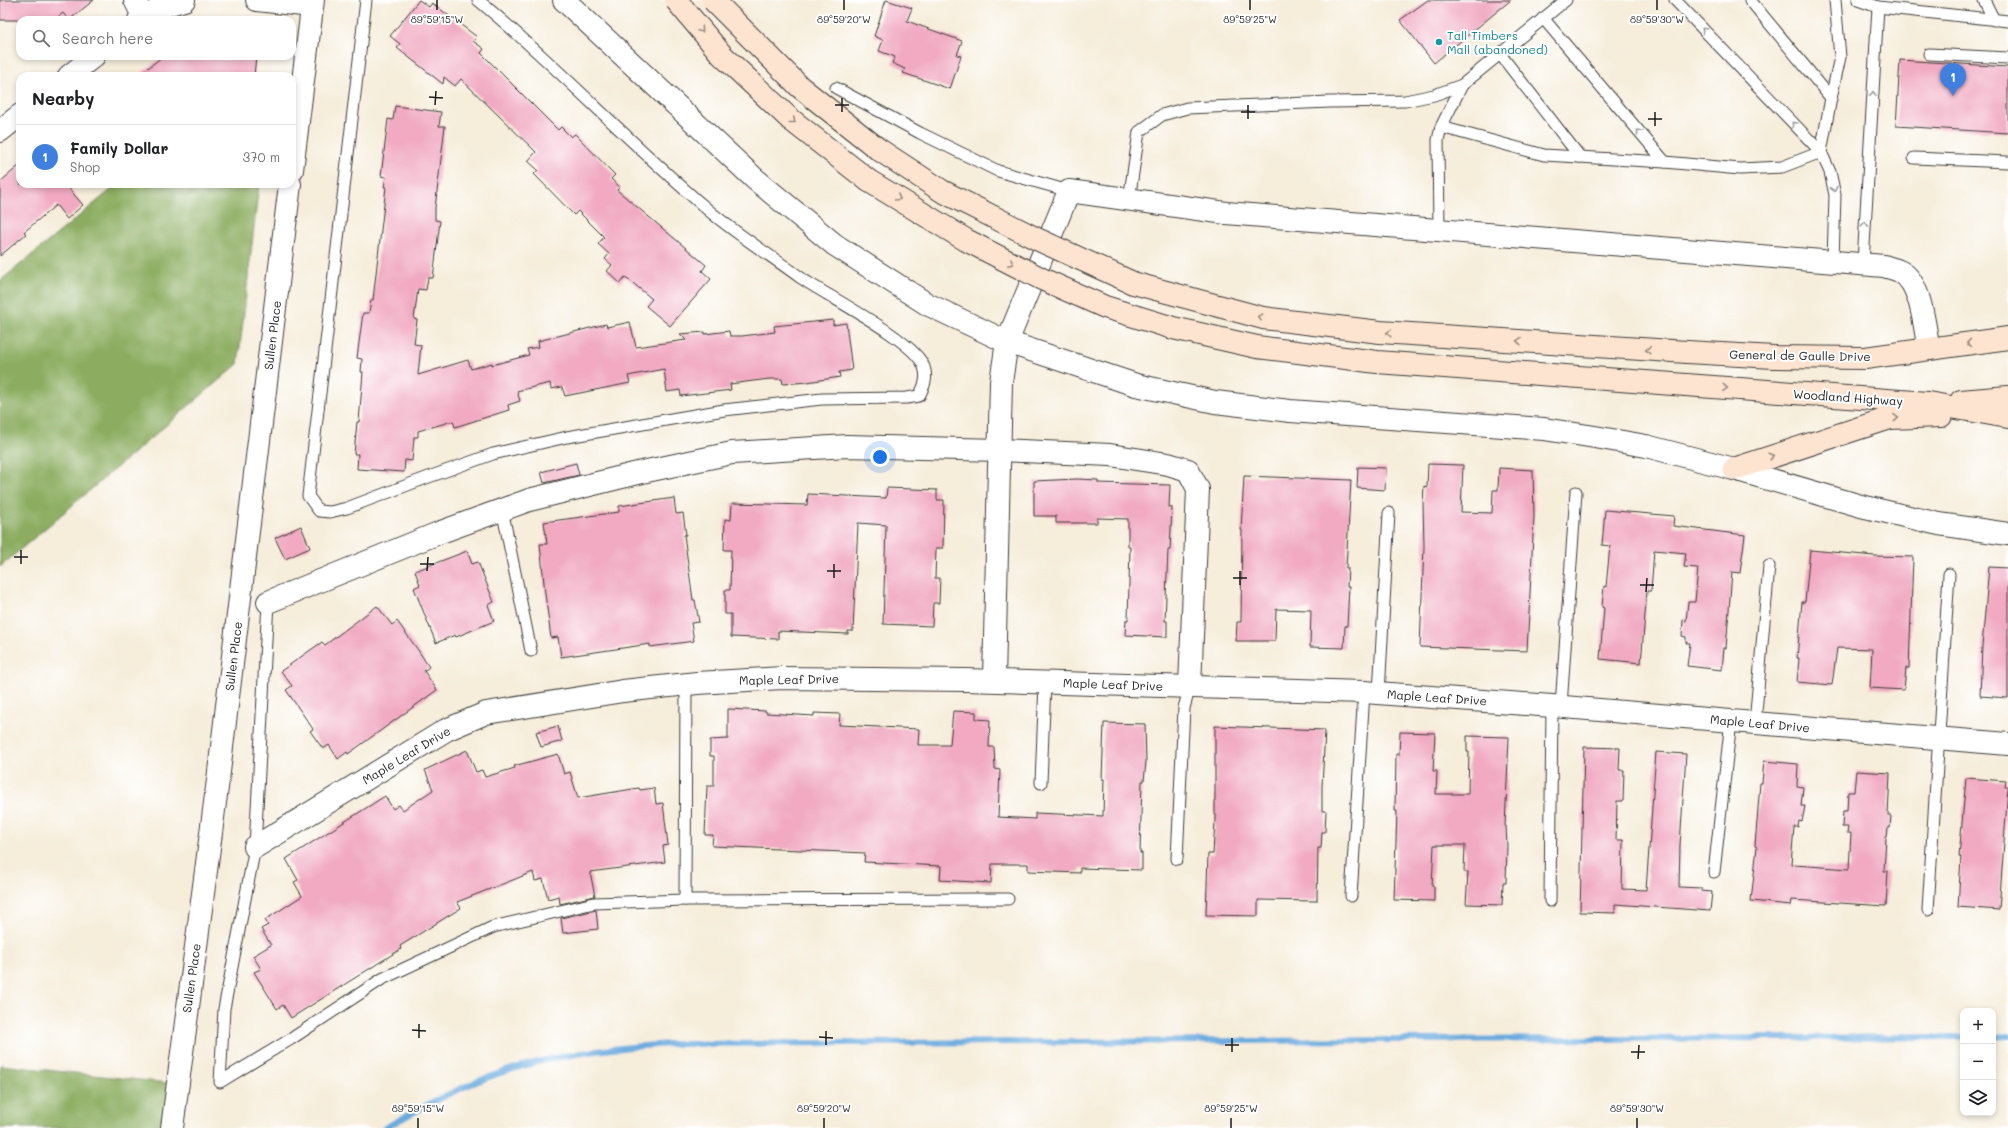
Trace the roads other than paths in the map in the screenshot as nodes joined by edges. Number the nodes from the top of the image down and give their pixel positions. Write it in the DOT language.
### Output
graph roads {
  1 [pos="184,0"];
  2 [pos="257,0"];
  3 [pos="366,0"];
  4 [pos="478,0"];
  5 [pos="564,0"];
  6 [pos="676,0"];
  7 [pos="713,0"];
  8 [pos="1566,0"];
  9 [pos="1675,0"];
  10 [pos="1750,0"];
  11 [pos="1835,0"];
  12 [pos="1858,0"];
  13 [pos="1984,0"];
  14 [pos="312,3"];
  15 [pos="1878,7"];
  16 [pos="139,12"];
  17 [pos="1543,18"];
  18 [pos="1994,20"];
  19 [pos="2008,21"];
  20 [pos="1500,54"];
  21 [pos="1929,54"];
  22 [pos="2008,58"];
  23 [pos="89,60"];
  24 [pos="74,72"];
  25 [pos="1462,85"];
  26 [pos="836,88"];
  27 [pos="1831,98"];
  28 [pos="16,118"];
  29 [pos="1441,127"];
  30 [pos="0,131"];
  31 [pos="296,137"];
  32 [pos="1821,152"];
  33 [pos="1580,157"];
  34 [pos="1914,158"];
  35 [pos="1665,162"];
  36 [pos="2008,162"];
  37 [pos="290,188"];
  38 [pos="1069,191"];
  39 [pos="1130,200"];
  40 [pos="1439,232"];
  41 [pos="1833,261"];
  42 [pos="1863,263"];
  43 [pos="2008,338"];
  44 [pos="1007,342"];
  45 [pos="1929,349"];
  46 [pos="2008,397"];
  47 [pos="1928,403"];
  48 [pos="2000,415"];
  49 [pos="999,450"];
  50 [pos="1734,468"];
  51 [pos="1576,492"];
  52 [pos="502,510"];
  53 [pos="1389,512"];
  54 [pos="2008,534"];
  55 [pos="1769,566"];
  56 [pos="1949,574"];
  57 [pos="268,602"];
  58 [pos="531,651"];
  59 [pos="994,680"];
  60 [pos="1045,682"];
  61 [pos="686,684"];
  62 [pos="1190,686"];
  63 [pos="1372,693"];
  64 [pos="1556,706"];
  65 [pos="1731,721"];
  66 [pos="1755,723"];
  67 [pos="1938,738"];
  68 [pos="2008,744"];
  69 [pos="1041,783"];
  70 [pos="255,847"];
  71 [pos="1177,859"];
  72 [pos="1714,872"];
  73 [pos="1352,896"];
  74 [pos="1008,899"];
  75 [pos="685,900"];
  76 [pos="1550,901"];
  77 [pos="1928,910"];
  78 [pos="172,1128"];
  1 -- 16 [label="street"];
  2 -- 14 [label="street"];
  3 -- 4 [label="lane"];
  5 -- 44 [label="street"];
  6 -- 47 [label="main road, Woodland Highway, one-way, bridge"];
  45 -- 7 [label="main road, General de Gaulle Drive, one-way, bridge"];
  8 -- 17 [label="lane"];
  32 -- 9 [label="lane, one-way"];
  10 -- 27 [label="lane"];
  11 -- 27 [label="lane"];
  12 -- 15 [label="lane"];
  13 -- 18 [label="lane"];
  14 -- 31 [label="street"];
  15 -- 18 [label="lane"];
  42 -- 15 [label="lane, one-way"];
  17 -- 20 [label="lane"];
  35 -- 17 [label="lane, one-way"];
  18 -- 19 [label="lane"];
  20 -- 25 [label="lane"];
  20 -- 33 [label="lane"];
  21 -- 22 [label="lane"];
  23 -- 24 [label="street"];
  25 -- 29 [label="lane"];
  25 -- 39 [label="lane"];
  26 -- 38 [label="lane"];
  27 -- 32 [label="lane"];
  28 -- 30 [label="street"];
  29 -- 33 [label="lane"];
  29 -- 40 [label="lane"];
  32 -- 35 [label="lane"];
  32 -- 41 [label="lane, one-way"];
  33 -- 35 [label="lane"];
  34 -- 36 [label="lane"];
  37 -- 78 [label="street, Sullen Place"];
  38 -- 39 [label="street"];
  38 -- 44 [label="street"];
  39 -- 40 [label="street"];
  40 -- 41 [label="street"];
  41 -- 42 [label="street"];
  42 -- 45 [label="street"];
  43 -- 45 [label="main road, General de Gaulle Drive, one-way"];
  44 -- 49 [label="street"];
  44 -- 50 [label="street"];
  46 -- 47 [label="main road"];
  47 -- 48 [label="main road, Woodland Highway"];
  50 -- 48 [label="main road, one-way"];
  49 -- 52 [label="street"];
  49 -- 59 [label="street"];
  49 -- 62 [label="street"];
  50 -- 54 [label="street"];
  51 -- 64 [label="lane"];
  52 -- 57 [label="street"];
  52 -- 58 [label="lane"];
  53 -- 63 [label="lane"];
  55 -- 66 [label="lane"];
  56 -- 67 [label="lane"];
  57 -- 70 [label="lane"];
  59 -- 60 [label="street, Maple Leaf Drive"];
  59 -- 61 [label="street, Maple Leaf Drive"];
  60 -- 62 [label="street, Maple Leaf Drive"];
  60 -- 69 [label="lane"];
  61 -- 70 [label="street, Maple Leaf Drive"];
  61 -- 75 [label="lane"];
  62 -- 63 [label="street, Maple Leaf Drive"];
  62 -- 71 [label="lane"];
  63 -- 64 [label="street, Maple Leaf Drive"];
  63 -- 73 [label="lane"];
  64 -- 65 [label="street, Maple Leaf Drive"];
  64 -- 76 [label="lane"];
  65 -- 66 [label="street, Maple Leaf Drive"];
  65 -- 72 [label="lane"];
  66 -- 67 [label="street, Maple Leaf Drive"];
  67 -- 68 [label="street, Maple Leaf Drive"];
  67 -- 77 [label="lane"];
  70 -- 75 [label="lane"];
  74 -- 75 [label="lane"];
}
